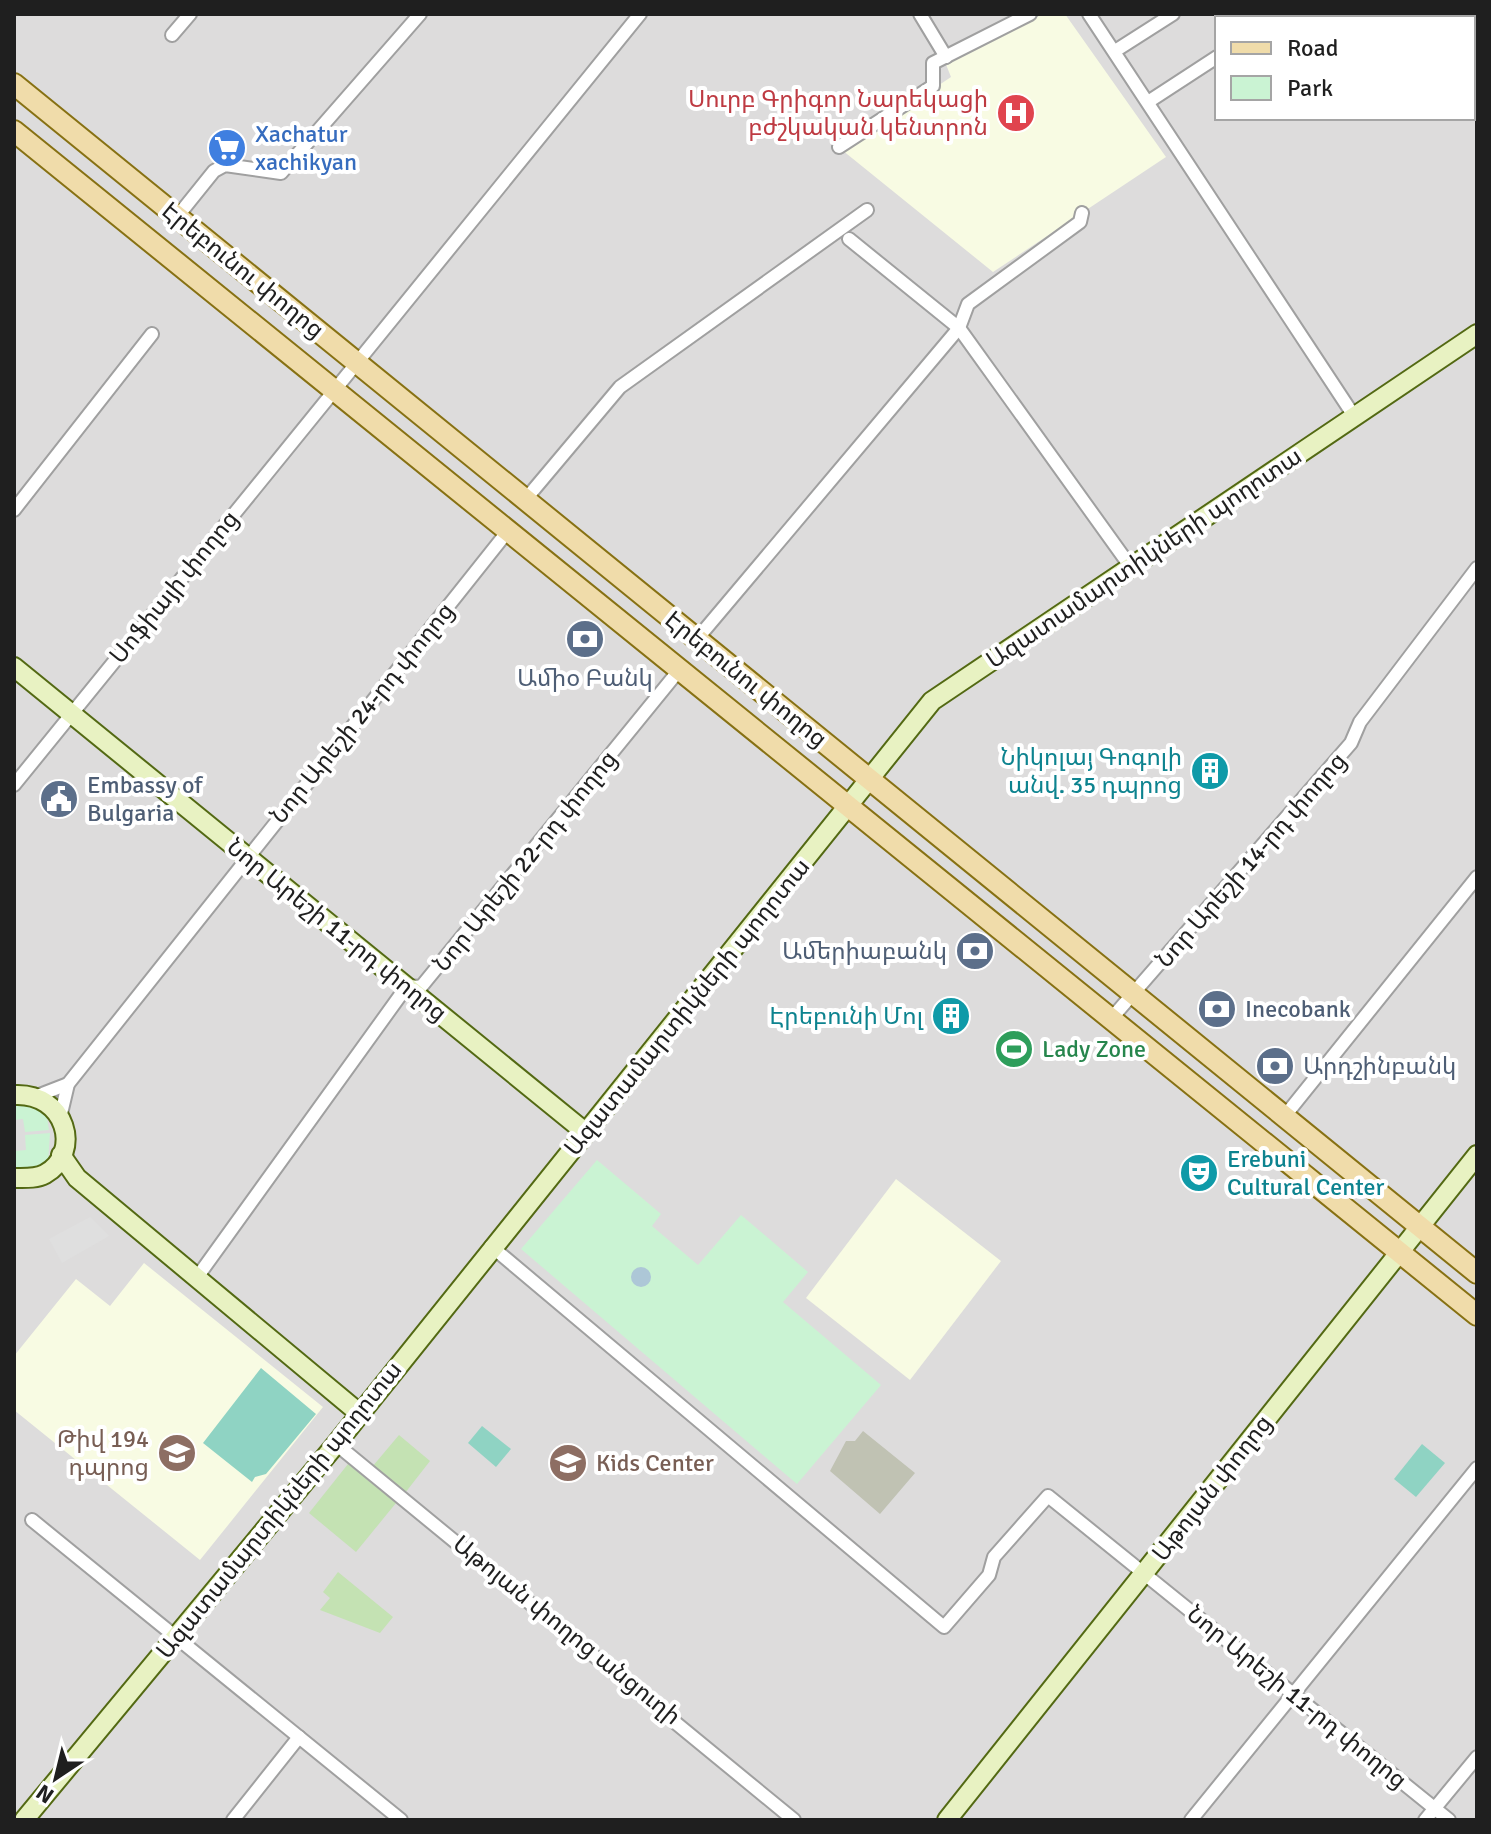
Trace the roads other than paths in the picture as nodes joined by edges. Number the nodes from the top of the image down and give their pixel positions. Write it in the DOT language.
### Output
graph roads {
  1 [pos="190,14"];
  2 [pos="420,14"];
  3 [pos="640,14"];
  4 [pos="920,14"];
  5 [pos="1030,14"];
  6 [pos="1089,14"];
  7 [pos="1173,14"];
  8 [pos="172,35"];
  9 [pos="1115,51"];
  10 [pos="946,57"];
  11 [pos="1215,58"];
  12 [pos="14,84"];
  13 [pos="1148,102"];
  14 [pos="14,131"];
  15 [pos="839,147"];
  16 [pos="867,210"];
  17 [pos="1082,213"];
  18 [pos="177,217"];
  19 [pos="849,239"];
  20 [pos="959,328"];
  21 [pos="152,334"];
  22 [pos="1477,334"];
  23 [pos="356,362"];
  24 [pos="333,389"];
  25 [pos="1354,416"];
  26 [pos="525,500"];
  27 [pos="14,510"];
  28 [pos="508,531"];
  29 [pos="1130,566"];
  30 [pos="1477,568"];
  31 [pos="697,639"];
  32 [pos="14,667"];
  33 [pos="680,669"];
  34 [pos="71,714"];
  35 [pos="870,780"];
  36 [pos="14,785"];
  37 [pos="849,806"];
  38 [pos="246,856"];
  39 [pos="1477,877"];
  40 [pos="407,986"];
  41 [pos="1134,995"];
  42 [pos="1111,1019"];
  43 [pos="68,1084"];
  44 [pos="14,1095"];
  45 [pos="37,1096"];
  46 [pos="1284,1117"];
  47 [pos="60,1118"];
  48 [pos="585,1132"];
  49 [pos="61,1155"];
  50 [pos="1477,1155"];
  51 [pos="44,1175"];
  52 [pos="14,1178"];
  53 [pos="77,1178"];
  54 [pos="1419,1226"];
  55 [pos="491,1246"];
  56 [pos="1399,1251"];
  57 [pos="1477,1273"];
  58 [pos="198,1276"];
  59 [pos="1477,1315"];
  60 [pos="359,1413"];
  61 [pos="336,1444"];
  62 [pos="1477,1468"];
  63 [pos="32,1520"];
  64 [pos="1145,1575"];
  65 [pos="176,1637"];
  66 [pos="1293,1694"];
  67 [pos="299,1737"];
  68 [pos="1477,1757"];
  69 [pos="1434,1808"];
  70 [pos="24,1820"];
  71 [pos="233,1820"];
  72 [pos="401,1820"];
  73 [pos="794,1820"];
  74 [pos="947,1820"];
  75 [pos="1191,1820"];
  76 [pos="1425,1820"];
  77 [pos="1449,1820"];
  1 -- 8 [label="street"];
  2 -- 18 [label="street"];
  3 -- 23 [label="street"];
  4 -- 10 [label="street"];
  5 -- 10 [label="street"];
  6 -- 9 [label="street"];
  7 -- 9 [label="street"];
  9 -- 13 [label="street"];
  10 -- 15 [label="street"];
  11 -- 13 [label="street"];
  12 -- 18 [label="main road, Էրեբունու փողոց"];
  13 -- 25 [label="street"];
  14 -- 24 [label="main road, Էրեբունու փողոց"];
  16 -- 26 [label="street"];
  17 -- 20 [label="street"];
  18 -- 23 [label="main road, Էրեբունու փողոց"];
  19 -- 20 [label="street"];
  20 -- 29 [label="street"];
  20 -- 31 [label="street"];
  21 -- 27 [label="street"];
  22 -- 25 [label="street, Ազատամարտիկների պողոտա"];
  23 -- 24 [label="street, Սոֆիայի փողոց"];
  23 -- 26 [label="main road, Էրեբունու փողոց"];
  24 -- 28 [label="main road, Էրեբունու փողոց"];
  24 -- 34 [label="street, Սոֆիայի փողոց"];
  25 -- 29 [label="street, Ազատամարտիկների պողոտա"];
  26 -- 31 [label="main road, Էրեբունու փողոց"];
  28 -- 33 [label="main road, Էրեբունու փողոց"];
  28 -- 38 [label="street, Նոր Արեշի 24-րդ փողոց"];
  29 -- 35 [label="street, Ազատամարտիկների պողոտա"];
  30 -- 41 [label="street, Նոր Արեշի 14-րդ փողոց"];
  31 -- 35 [label="main road, Էրեբունու փողոց"];
  32 -- 34 [label="street, Նոր Արեշի 11-րդ փողոց"];
  33 -- 37 [label="main road, Էրեբունու փողոց"];
  33 -- 40 [label="street, Նոր Արեշի 22-րդ փողոց"];
  34 -- 36 [label="street, Սոֆիայի փողոց"];
  34 -- 38 [label="street, Նոր Արեշի 11-րդ փողոց"];
  35 -- 37 [label="street, Ազատամարտիկների պողոտա"];
  35 -- 41 [label="main road, Էրեբունու փողոց"];
  37 -- 42 [label="main road, Էրեբունու փողոց"];
  37 -- 48 [label="street, Ազատամարտիկների պողոտա"];
  38 -- 40 [label="street, Նոր Արեշի 11-րդ փողոց"];
  38 -- 43 [label="street, Նոր Արեշի 24-րդ փողոց"];
  39 -- 46 [label="street"];
  40 -- 48 [label="street, Նոր Արեշի 11-րդ փողոց"];
  40 -- 58 [label="street, Նոր Արեշի 22-րդ փողոց"];
  41 -- 42 [label="street, Նոր Արեշի 14-րդ փողոց"];
  41 -- 46 [label="main road, Էրեբունու փողոց"];
  42 -- 56 [label="main road, Էրեբունու փողոց"];
  43 -- 45 [label="street"];
  43 -- 47 [label="street, Նոր Արեշի 24-րդ փողոց"];
  44 -- 45 [label="street"];
  45 -- 47 [label="street"];
  46 -- 54 [label="main road, Էրեբունու փողոց"];
  47 -- 49 [label="street"];
  48 -- 55 [label="street, Ազատամարտիկների պողոտա"];
  49 -- 51 [label="street"];
  49 -- 53 [label="street"];
  50 -- 54 [label="street, Աթոյան փողոց"];
  51 -- 52 [label="street"];
  51 -- 53 [label="street"];
  53 -- 58 [label="street"];
  54 -- 56 [label="street, Աթոյան փողոց"];
  54 -- 57 [label="main road, Էրեբունու փողոց"];
  55 -- 60 [label="street, Ազատամարտիկների պողոտա"];
  55 -- 64 [label="street, Նոր Արեշի 11-րդ փողոց"];
  56 -- 59 [label="main road, Էրեբունու փողոց"];
  56 -- 64 [label="street, Աթոյան փողոց"];
  58 -- 60 [label="street"];
  60 -- 61 [label="street, Ազատամարտիկների պողոտա"];
  61 -- 65 [label="street, Ազատամարտիկների պողոտա"];
  61 -- 73 [label="street, Աթոյան փողոց անցուղի"];
  62 -- 66 [label="street"];
  63 -- 65 [label="street"];
  64 -- 66 [label="street, Նոր Արեշի 11-րդ փողոց"];
  64 -- 74 [label="street, Աթոյան փողոց"];
  65 -- 67 [label="street"];
  65 -- 70 [label="street, Ազատամարտիկների պողոտա"];
  66 -- 69 [label="street, Նոր Արեշի 11-րդ փողոց"];
  66 -- 75 [label="street"];
  67 -- 71 [label="street"];
  67 -- 72 [label="street"];
  68 -- 69 [label="street"];
  69 -- 76 [label="street"];
  69 -- 77 [label="street, Նոր Արեշի 11-րդ փողոց"];
}
